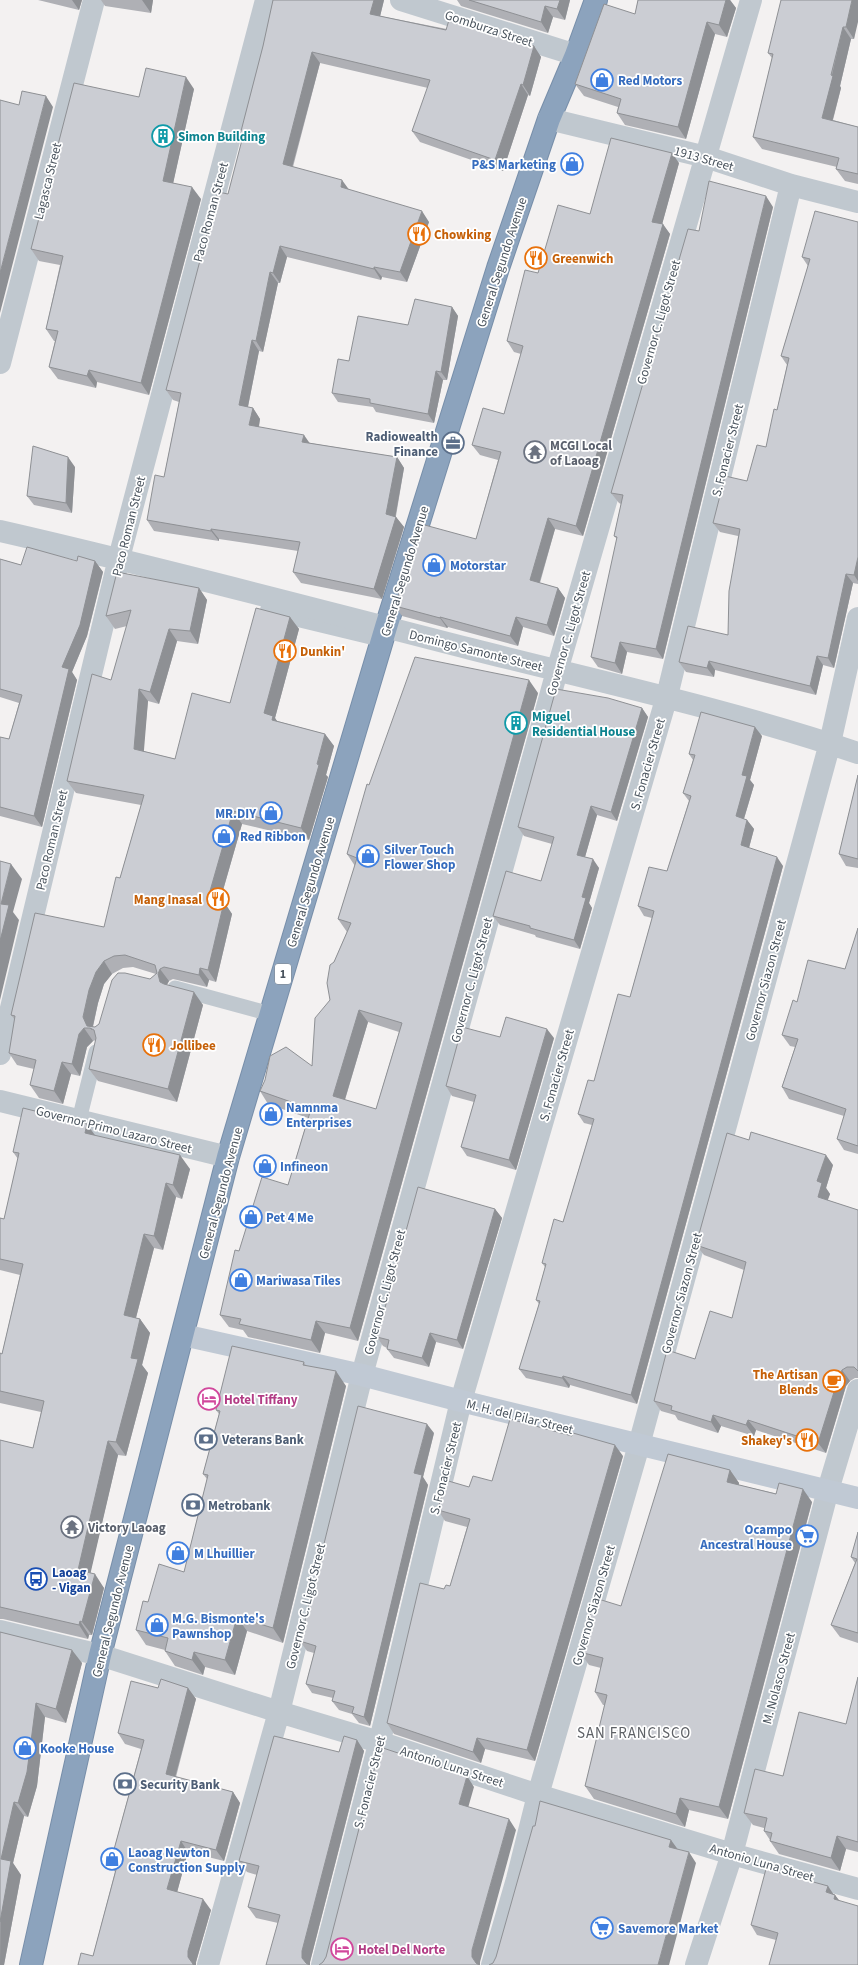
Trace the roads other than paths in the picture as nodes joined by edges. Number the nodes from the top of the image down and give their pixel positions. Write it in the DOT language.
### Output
graph roads {
  1 [pos="94,0"];
  2 [pos="266,0"];
  3 [pos="401,0"];
  4 [pos="596,0"];
  5 [pos="751,0"];
  6 [pos="576,55"];
  7 [pos="549,119"];
  8 [pos="706,157"];
  9 [pos="791,185"];
  10 [pos="858,202"];
  11 [pos="0,363"];
  12 [pos="0,531"];
  13 [pos="119,558"];
  14 [pos="858,618"];
  15 [pos="384,634"];
  16 [pos="557,671"];
  17 [pos="667,696"];
  18 [pos="830,743"];
  19 [pos="858,752"];
  20 [pos="175,988"];
  21 [pos="271,1014"];
  22 [pos="96,1049"];
  23 [pos="0,1054"];
  24 [pos="0,1101"];
  25 [pos="79,1120"];
  26 [pos="228,1157"];
  27 [pos="182,1335"];
  28 [pos="362,1375"];
  29 [pos="858,1390"];
  30 [pos="461,1401"];
  31 [pos="639,1445"];
  32 [pos="828,1490"];
  33 [pos="858,1498"];
  34 [pos="0,1631"];
  35 [pos="100,1655"];
  36 [pos="279,1712"];
  37 [pos="379,1742"];
  38 [pos="538,1795"];
  39 [pos="732,1854"];
  40 [pos="858,1889"];
  41 [pos="31,1965"];
  42 [pos="208,1965"];
  43 [pos="322,1965"];
  44 [pos="492,1965"];
  45 [pos="696,1965"];
  1 -- 11 [label="street, Lagasca Street"];
  2 -- 13 [label="street, Paco Roman Street"];
  3 -- 6 [label="street, Gomburza Street"];
  4 -- 6 [label="highway, General Segundo Avenue / 1"];
  5 -- 8 [label="street, Governor C. Ligot Street"];
  6 -- 7 [label="highway, General Segundo Avenue / 1"];
  7 -- 8 [label="street, 1913 Street"];
  7 -- 15 [label="highway, General Segundo Avenue / 1"];
  8 -- 9 [label="street, 1913 Street"];
  8 -- 16 [label="street, Governor C. Ligot Street"];
  9 -- 10 [label="street, 1913 Street"];
  9 -- 17 [label="street, S. Fonacier Street"];
  12 -- 13 [label="street, Domingo Samonte Street"];
  13 -- 15 [label="street, Domingo Samonte Street"];
  13 -- 23 [label="street, Paco Roman Street"];
  14 -- 18 [label="street, Governor Siazon Street"];
  15 -- 16 [label="street, Domingo Samonte Street"];
  15 -- 21 [label="highway, General Segundo Avenue / 1"];
  16 -- 17 [label="street, Domingo Samonte Street"];
  16 -- 28 [label="street, Governor C. Ligot Street"];
  17 -- 18 [label="street, Domingo Samonte Street"];
  17 -- 30 [label="street, S. Fonacier Street"];
  18 -- 19 [label="street, Domingo Samonte Street"];
  18 -- 31 [label="street, Governor Siazon Street"];
  20 -- 21 [label="lane"];
  21 -- 26 [label="highway, General Segundo Avenue / 1"];
  22 -- 25 [label="lane"];
  24 -- 25 [label="street, Governor Primo Lazaro Street"];
  25 -- 26 [label="street, Governor Primo Lazaro Street"];
  26 -- 27 [label="highway, General Segundo Avenue / 1"];
  27 -- 28 [label="street, M. H. del Pilar Street"];
  27 -- 35 [label="highway, General Segundo Avenue / 1"];
  28 -- 30 [label="street, M. H. del Pilar Street"];
  28 -- 36 [label="street, Governor C. Ligot Street"];
  29 -- 32 [label="street, M. Nolasco Street"];
  30 -- 31 [label="street, M. H. del Pilar Street"];
  30 -- 37 [label="street, S. Fonacier Street"];
  31 -- 32 [label="street, M. H. del Pilar Street"];
  31 -- 38 [label="street, Governor Siazon Street"];
  32 -- 33 [label="street, M. H. del Pilar Street"];
  32 -- 39 [label="street, M. Nolasco Street"];
  34 -- 35 [label="street, Antonio Luna Street"];
  35 -- 36 [label="street, Antonio Luna Street"];
  35 -- 41 [label="highway, General Segundo Avenue / 1"];
  36 -- 37 [label="street, Antonio Luna Street"];
  36 -- 42 [label="street, Governor C. Ligot Street"];
  37 -- 38 [label="street, Antonio Luna Street"];
  37 -- 43 [label="street, S. Fonacier Street"];
  38 -- 39 [label="street, Antonio Luna Street"];
  38 -- 44 [label="street, Governor Siazon Street"];
  39 -- 40 [label="street, Antonio Luna Street"];
  39 -- 45 [label="street, M. Nolasco Street"];
}
